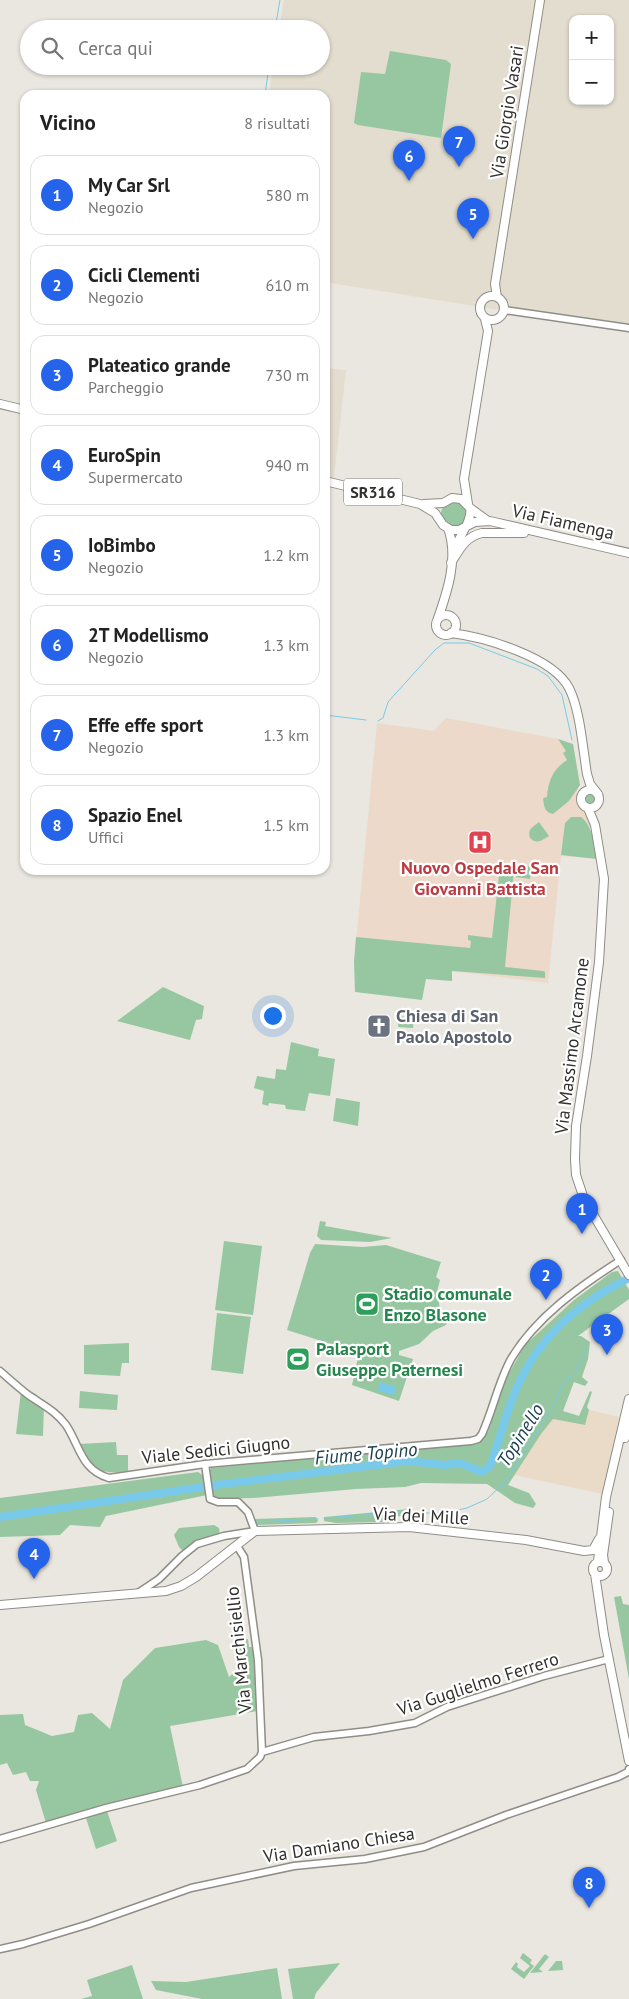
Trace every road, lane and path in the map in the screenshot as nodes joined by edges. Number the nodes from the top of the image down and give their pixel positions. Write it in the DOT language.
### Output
graph roads {
  1 [pos="539,2"];
  2 [pos="493,297"];
  3 [pos="504,310"];
  4 [pos="489,320"];
  5 [pos="629,328"];
  6 [pos="0,404"];
  7 [pos="20,409"];
  8 [pos="464,479"];
  9 [pos="330,482"];
  10 [pos="452,498"];
  11 [pos="443,503"];
  12 [pos="420,504"];
  13 [pos="469,506"];
  14 [pos="440,521"];
  15 [pos="490,521"];
  16 [pos="466,526"];
  17 [pos="448,528"];
  18 [pos="551,535"];
  19 [pos="453,553"];
  20 [pos="629,553"];
  21 [pos="451,563"];
  22 [pos="446,595"];
  23 [pos="437,621"];
  24 [pos="455,621"];
  25 [pos="451,633"];
  26 [pos="472,635"];
  27 [pos="587,774"];
  28 [pos="584,793"];
  29 [pos="598,794"];
  30 [pos="598,804"];
  31 [pos="588,808"];
  32 [pos="595,825"];
  33 [pos="629,1257"];
  34 [pos="622,1263"];
  35 [pos="629,1275"];
  36 [pos="0,1371"];
  37 [pos="629,1398"];
  38 [pos="629,1420"];
  39 [pos="205,1464"];
  40 [pos="255,1531"];
  41 [pos="599,1539"];
  42 [pos="237,1546"];
  43 [pos="584,1552"];
  44 [pos="599,1562"];
  45 [pos="595,1574"];
  46 [pos="604,1574"];
  47 [pos="136,1594"];
  48 [pos="0,1605"];
  49 [pos="600,1611"];
  50 [pos="609,1658"];
  51 [pos="262,1752"];
  52 [pos="629,1761"];
  53 [pos="629,1769"];
  54 [pos="618,1777"];
  55 [pos="629,1778"];
  56 [pos="0,1839"];
  57 [pos="0,1950"];
  1 -- 2 [label="main road, Via Giorgio Vasari"];
  2 -- 3 [label="main road"];
  2 -- 4 [label="main road"];
  3 -- 4 [label="main road"];
  3 -- 5 [label="street"];
  4 -- 8 [label="main road"];
  6 -- 7 [label="main road"];
  8 -- 10 [label="main road"];
  8 -- 13 [label="main road"];
  9 -- 12 [label="main road, SR316"];
  10 -- 11 [label="main road, SR316"];
  10 -- 13 [label="main road, Via Fiamenga"];
  11 -- 12 [label="main road, SR316"];
  11 -- 14 [label="main road"];
  12 -- 14 [label="main road, SR316"];
  13 -- 15 [label="main road, Via Fiamenga"];
  13 -- 16 [label="main road"];
  14 -- 17 [label="main road, SR316"];
  15 -- 16 [label="main road, Via Fiamenga"];
  15 -- 18 [label="main road, Via Fiamenga"];
  16 -- 17 [label="main road, Via Fiamenga"];
  16 -- 19 [label="main road"];
  17 -- 19 [label="main road"];
  18 -- 20 [label="main road, Via Fiamenga"];
  18 -- 21 [label="main road"];
  19 -- 21 [label="main road"];
  21 -- 22 [label="main road"];
  22 -- 23 [label="main road"];
  22 -- 24 [label="main road"];
  23 -- 24 [label="main road"];
  23 -- 25 [label="main road"];
  24 -- 25 [label="main road"];
  24 -- 26 [label="main road, Via Massimo Arcamone"];
  25 -- 26 [label="main road, Via Massimo Arcamone"];
  26 -- 27 [label="main road, Via Massimo Arcamone"];
  27 -- 28 [label="main road, Via Massimo Arcamone"];
  27 -- 29 [label="main road, Via Massimo Arcamone"];
  28 -- 29 [label="main road"];
  28 -- 31 [label="main road, Via Massimo Arcamone"];
  29 -- 30 [label="main road, Via Massimo Arcamone"];
  30 -- 31 [label="main road"];
  30 -- 32 [label="main road, Via Massimo Arcamone"];
  31 -- 32 [label="main road, Via Massimo Arcamone"];
  32 -- 34 [label="main road, Via Massimo Arcamone"];
  33 -- 34 [label="main road, Viale Sedici Giugno"];
  34 -- 35 [label="main road, Via Massimo Arcamone"];
  34 -- 39 [label="street, Viale Sedici Giugno"];
  36 -- 39 [label="street, Viale Sedici Giugno"];
  37 -- 41 [label="main road"];
  38 -- 44 [label="main road"];
  39 -- 40 [label="street"];
  40 -- 42 [label="main road"];
  40 -- 43 [label="main road, Via dei Mille"];
  40 -- 47 [label="street"];
  41 -- 43 [label="main road"];
  41 -- 44 [label="main road"];
  42 -- 47 [label="main road"];
  42 -- 51 [label="street, Via Marchisiellio"];
  43 -- 44 [label="main road"];
  44 -- 45 [label="main road"];
  44 -- 46 [label="main road"];
  45 -- 46 [label="main road"];
  45 -- 49 [label="main road"];
  46 -- 49 [label="main road"];
  47 -- 48 [label="main road"];
  49 -- 50 [label="main road"];
  50 -- 51 [label="street, Via Guglielmo Ferrero"];
  50 -- 52 [label="main road"];
  51 -- 56 [label="street, Via Guglielmo Ferrero"];
  53 -- 54 [label="street, Via Damiano Chiesa"];
  54 -- 55 [label="street, Via Damiano Chiesa"];
  54 -- 57 [label="street, Via Damiano Chiesa"];
}
